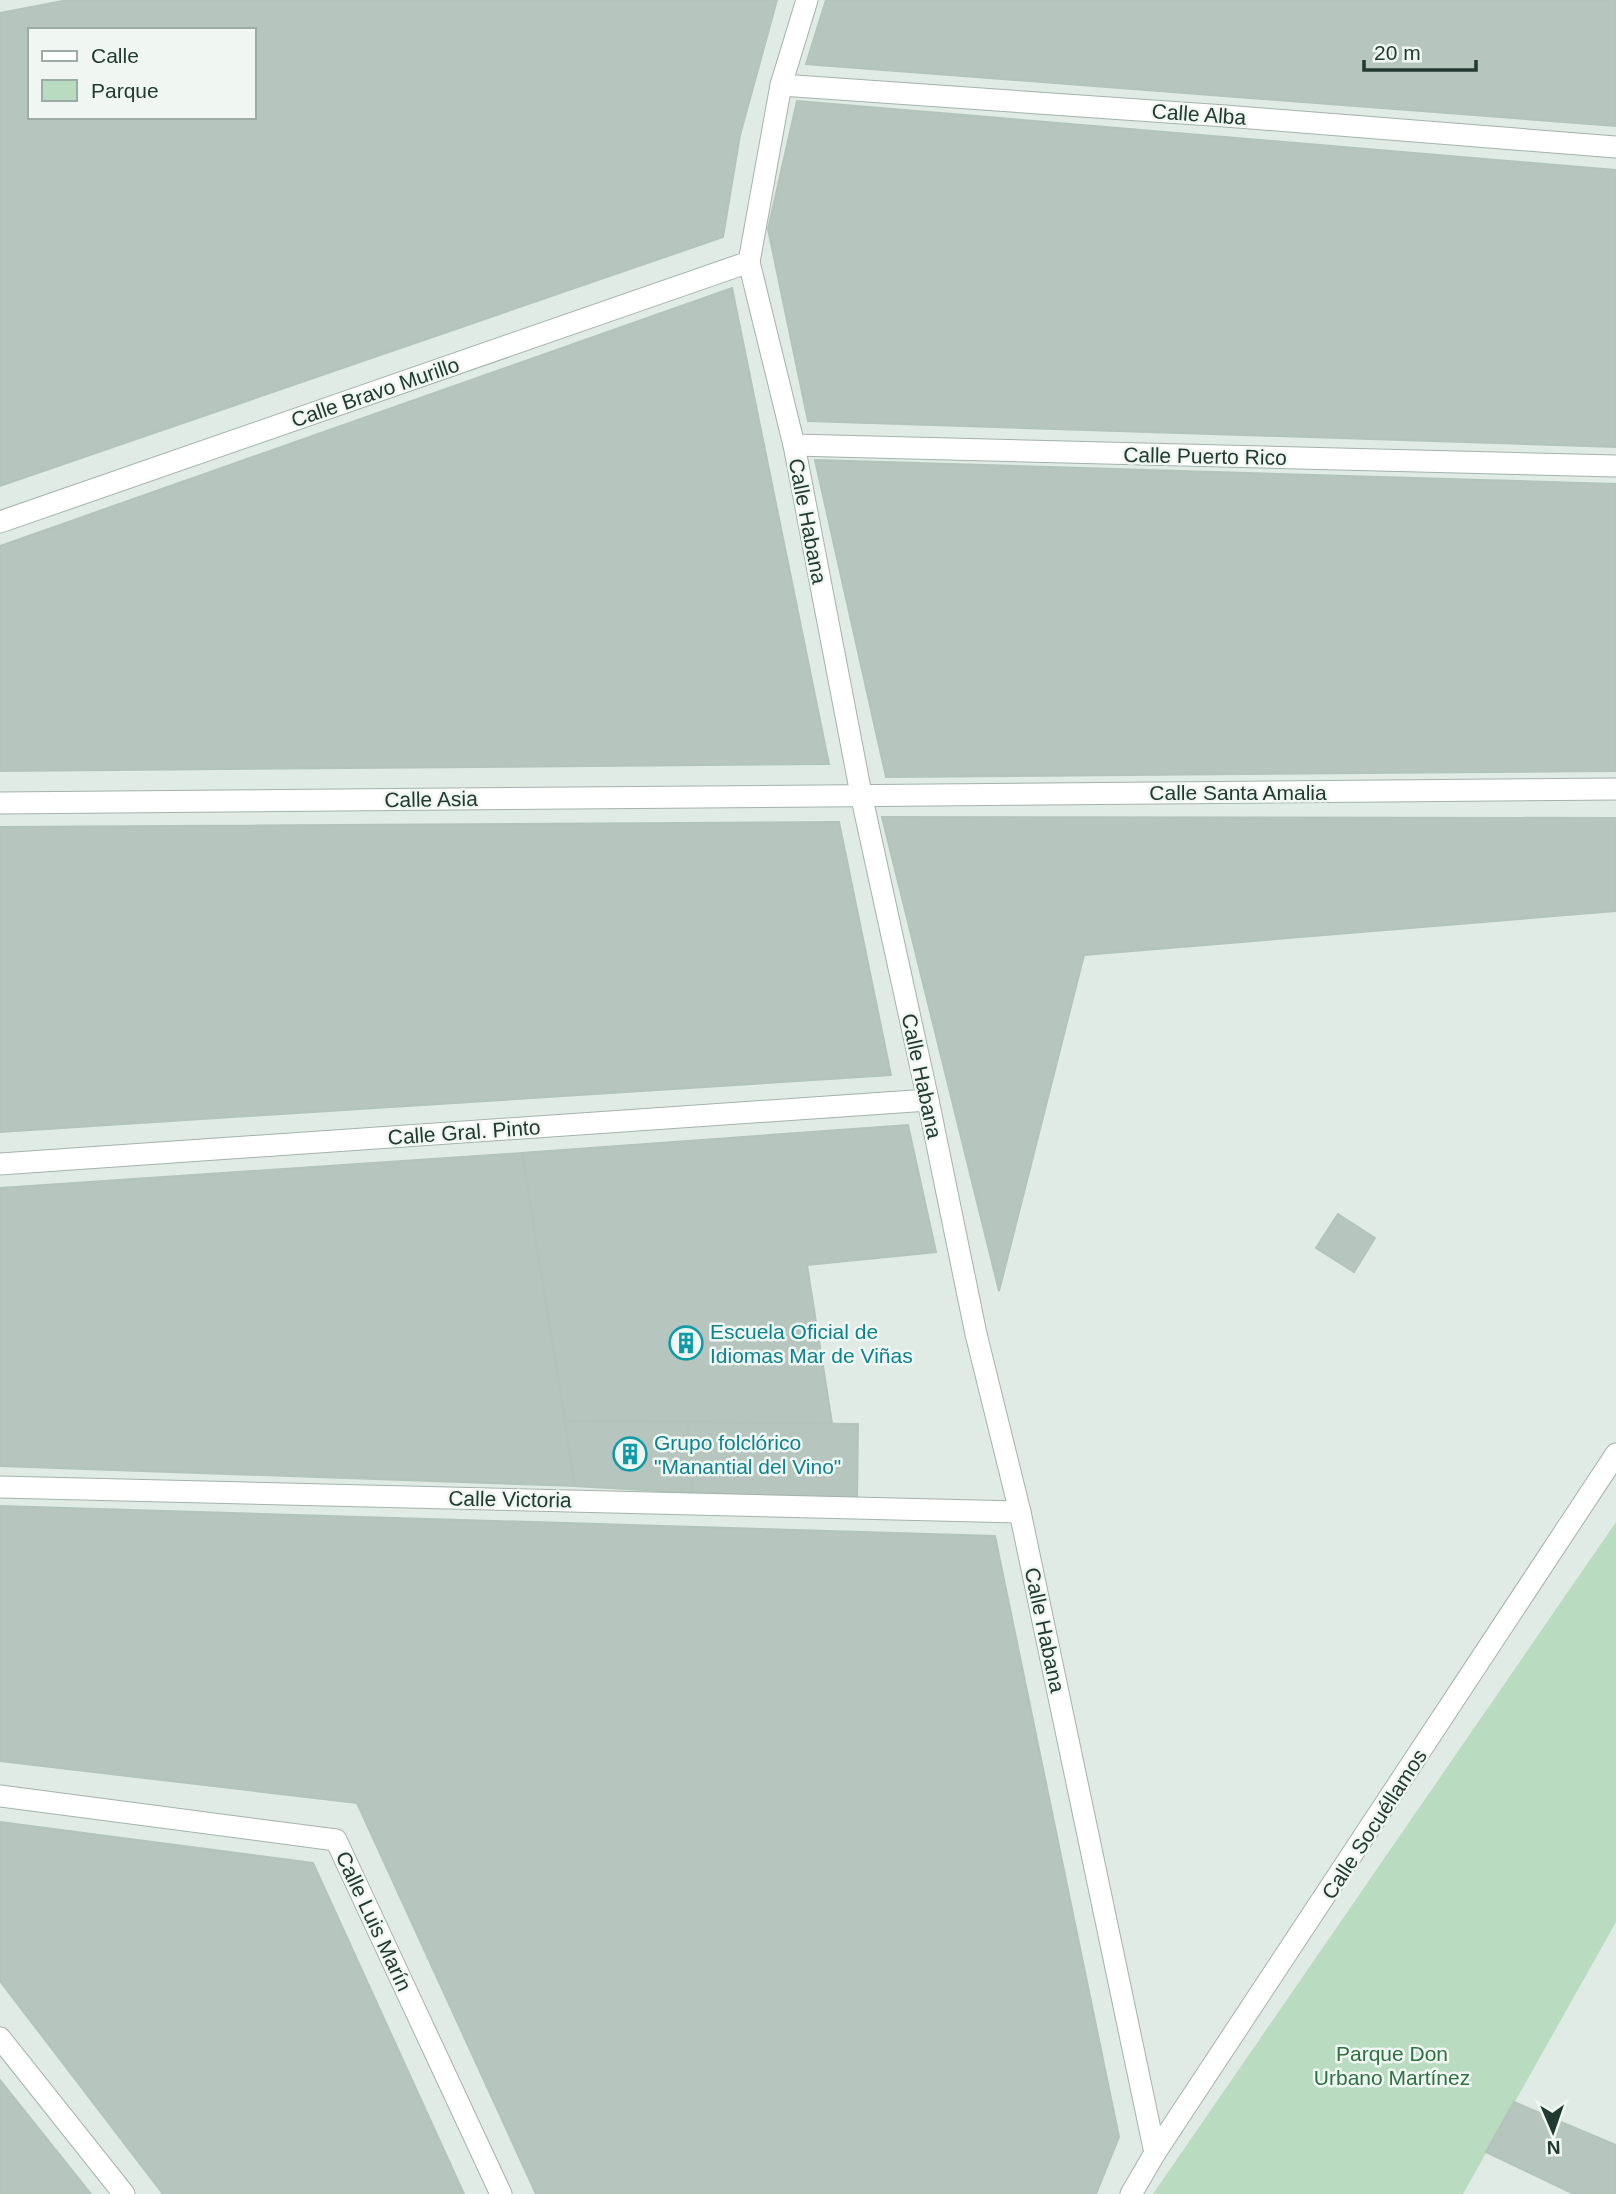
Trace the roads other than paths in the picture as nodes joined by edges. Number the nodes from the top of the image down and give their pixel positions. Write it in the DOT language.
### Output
graph roads {
  1 [pos="807,0"];
  2 [pos="781,85"];
  3 [pos="1616,147"];
  4 [pos="749,262"];
  5 [pos="793,446"];
  6 [pos="1616,466"];
  7 [pos="0,522"];
  8 [pos="1616,789"];
  9 [pos="861,794"];
  10 [pos="0,803"];
  11 [pos="928,1100"];
  12 [pos="0,1164"];
  13 [pos="1616,1454"];
  14 [pos="0,1487"];
  15 [pos="1020,1513"];
  16 [pos="0,1796"];
  17 [pos="0,2038"];
  18 [pos="1155,2153"];
  19 [pos="124,2194"];
  20 [pos="501,2194"];
  21 [pos="1131,2194"];
  1 -- 2 [label="street, Calle Habana"];
  2 -- 3 [label="street, Calle Alba"];
  2 -- 4 [label="street, Calle Habana"];
  4 -- 5 [label="street, Calle Habana"];
  4 -- 7 [label="street, Calle Bravo Murillo"];
  5 -- 6 [label="street, Calle Puerto Rico"];
  5 -- 9 [label="street, Calle Habana"];
  8 -- 9 [label="street, Calle Santa Amalia"];
  9 -- 10 [label="street, Calle Asia"];
  9 -- 11 [label="street, Calle Habana"];
  11 -- 12 [label="street, Calle Gral. Pinto"];
  11 -- 15 [label="street, Calle Habana"];
  13 -- 18 [label="street, Calle Socuéllamos"];
  14 -- 15 [label="street, Calle Victoria"];
  15 -- 18 [label="street, Calle Habana"];
  16 -- 20 [label="street, Calle Luis Marín"];
  17 -- 19 [label="street"];
  18 -- 21 [label="street, Calle Socuéllamos"];
}
